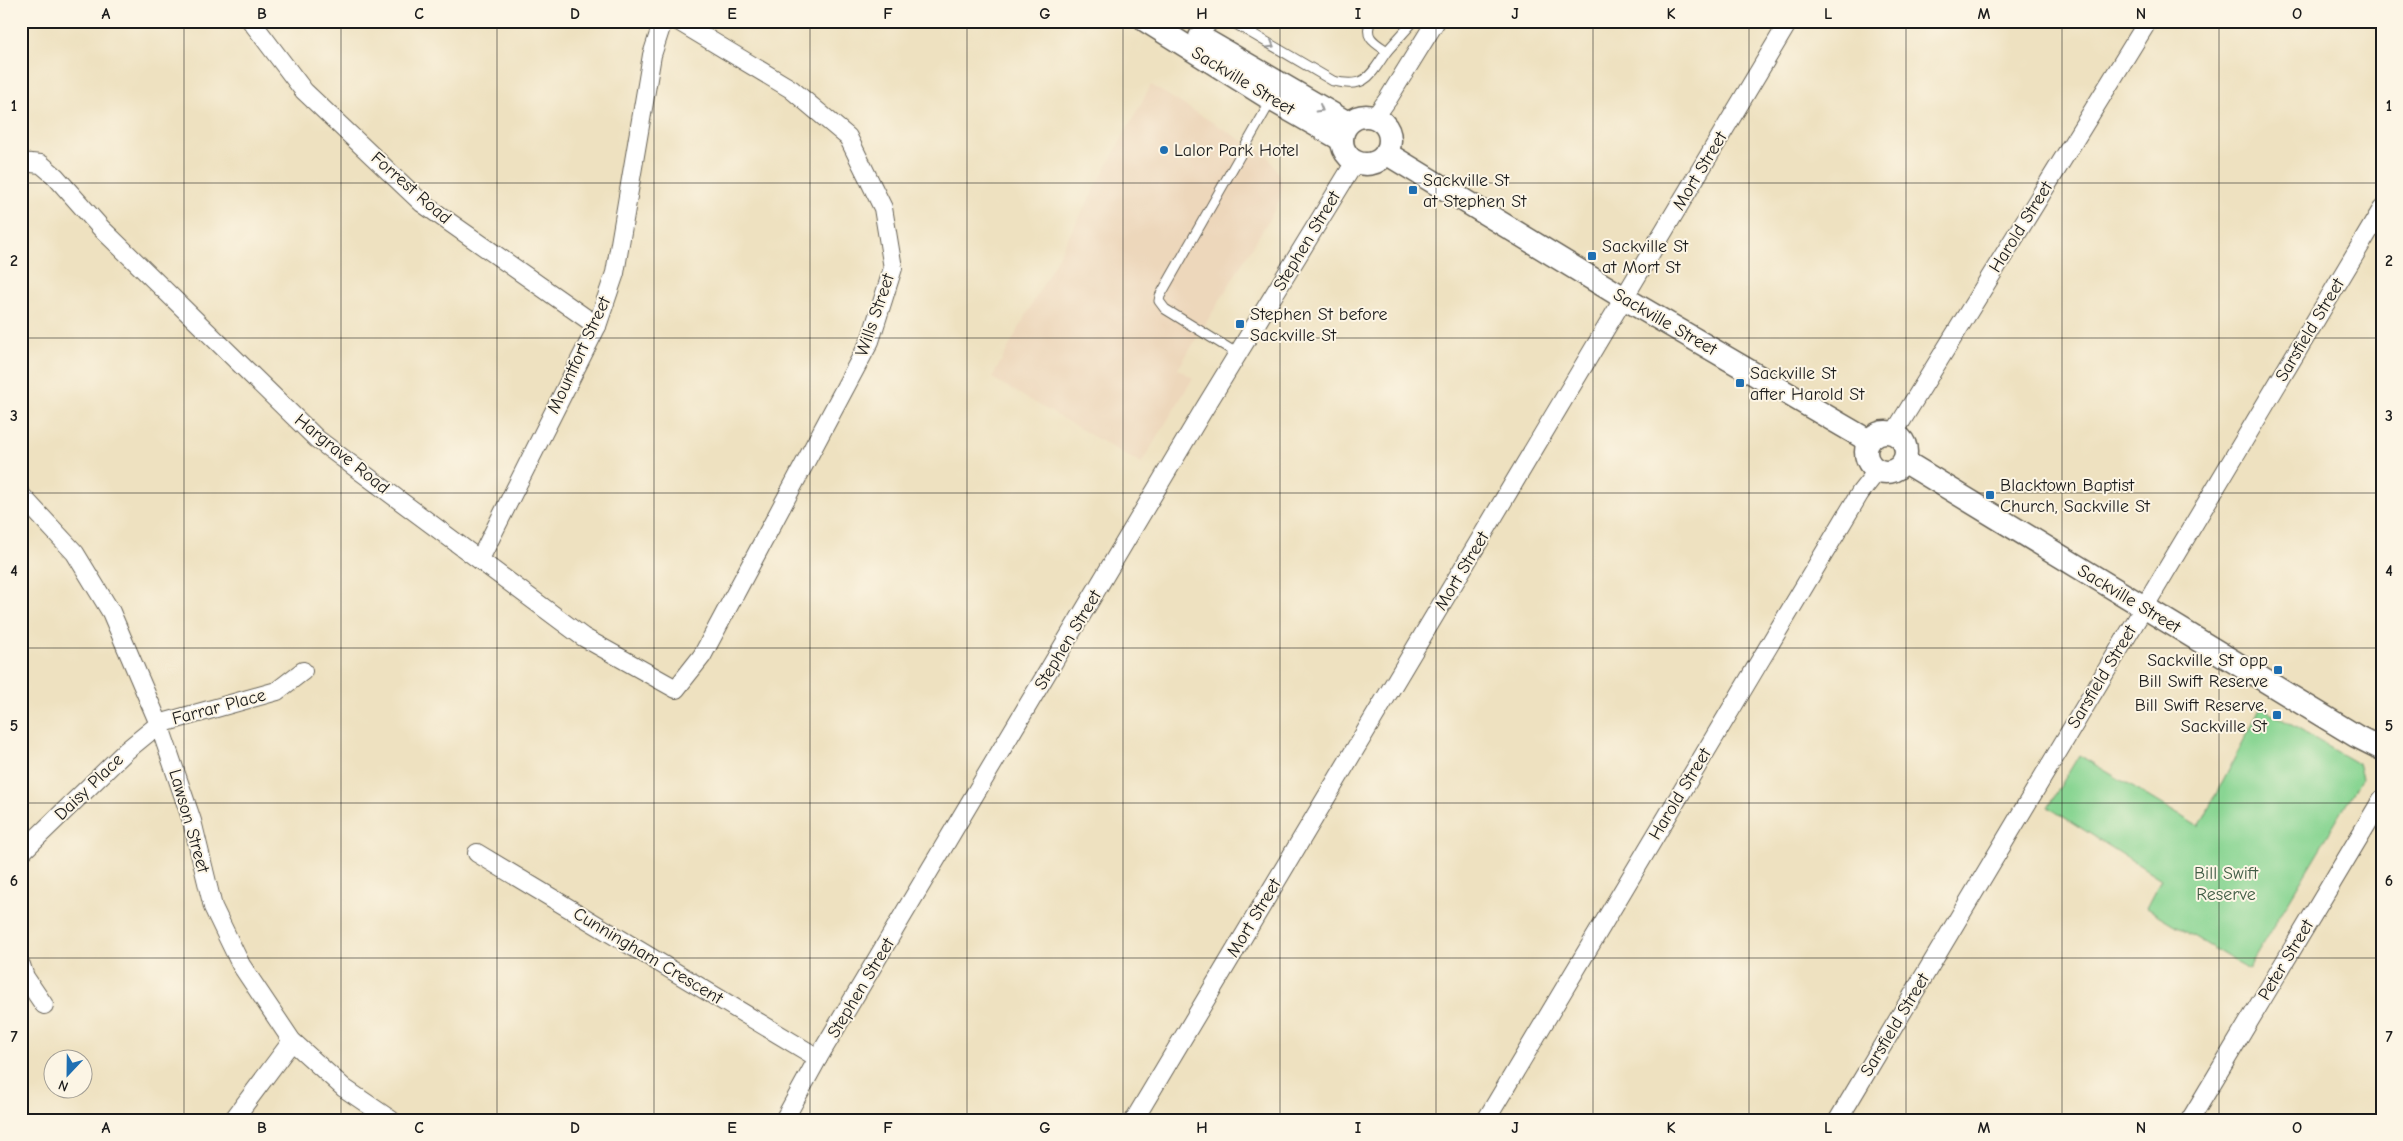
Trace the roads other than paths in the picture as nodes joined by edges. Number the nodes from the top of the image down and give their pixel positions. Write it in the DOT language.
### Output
graph roads {
  1 [pos="251,21"];
  2 [pos="663,21"];
  3 [pos="678,21"];
  4 [pos="1146,21"];
  5 [pos="1173,21"];
  6 [pos="1372,21"];
  7 [pos="1414,21"];
  8 [pos="1789,21"];
  9 [pos="2148,21"];
  10 [pos="1434,22"];
  11 [pos="1199,36"];
  12 [pos="1387,51"];
  13 [pos="1276,92"];
  14 [pos="1374,118"];
  15 [pos="1345,132"];
  16 [pos="1386,153"];
  17 [pos="21,162"];
  18 [pos="1355,162"];
  19 [pos="2382,209"];
  20 [pos="1624,298"];
  21 [pos="597,326"];
  22 [pos="1238,354"];
  23 [pos="1894,433"];
  24 [pos="1869,441"];
  25 [pos="1904,461"];
  26 [pos="1878,470"];
  27 [pos="24,504"];
  28 [pos="480,559"];
  29 [pos="2144,608"];
  30 [pos="303,671"];
  31 [pos="676,689"];
  32 [pos="159,724"];
  33 [pos="2382,749"];
  34 [pos="2382,799"];
  35 [pos="21,853"];
  36 [pos="477,853"];
  37 [pos="21,965"];
  38 [pos="44,1005"];
  39 [pos="292,1041"];
  40 [pos="818,1058"];
  41 [pos="233,1120"];
  42 [pos="391,1120"];
  43 [pos="784,1120"];
  44 [pos="1134,1120"];
  45 [pos="1486,1120"];
  46 [pos="1838,1120"];
  47 [pos="2190,1120"];
  1 -- 21 [label="street, Forrest Road"];
  2 -- 21 [label="street, Mountfort Street"];
  3 -- 31 [label="street, Wills Street"];
  4 -- 13 [label="street, Sackville Street"];
  5 -- 11 [label="street, Sackville Street"];
  6 -- 12 [label="lane"];
  7 -- 12 [label="lane"];
  8 -- 20 [label="street, Mort Street"];
  9 -- 23 [label="street, Harold Street"];
  10 -- 14 [label="street"];
  11 -- 12 [label="lane, one-way"];
  11 -- 13 [label="street, Sackville Street"];
  13 -- 15 [label="street, Sackville Street"];
  13 -- 22 [label="lane"];
  14 -- 15 [label="street"];
  14 -- 16 [label="street"];
  15 -- 18 [label="street"];
  16 -- 18 [label="street"];
  16 -- 20 [label="street, Sackville Street"];
  17 -- 28 [label="street, Hargrave Road"];
  18 -- 22 [label="street, Stephen Street"];
  19 -- 29 [label="street, Sarsfield Street"];
  20 -- 24 [label="street, Sackville Street"];
  20 -- 44 [label="street, Mort Street"];
  21 -- 28 [label="street, Mountfort Street"];
  22 -- 40 [label="street, Stephen Street"];
  23 -- 24 [label="street"];
  23 -- 25 [label="street"];
  24 -- 26 [label="street"];
  25 -- 26 [label="street"];
  25 -- 29 [label="street, Sackville Street"];
  26 -- 45 [label="street, Harold Street"];
  27 -- 32 [label="street, Lawson Street"];
  28 -- 31 [label="street, Hargrave Road"];
  29 -- 33 [label="street, Sackville Street"];
  29 -- 46 [label="street, Sarsfield Street"];
  30 -- 32 [label="street, Farrar Place"];
  32 -- 35 [label="street, Daisy Place"];
  32 -- 39 [label="street, Lawson Street"];
  34 -- 47 [label="street, Peter Street"];
  36 -- 40 [label="street, Cunningham Crescent"];
  37 -- 38 [label="street"];
  39 -- 41 [label="street"];
  39 -- 42 [label="street, Lawson Street"];
  40 -- 43 [label="street, Stephen Street"];
}
